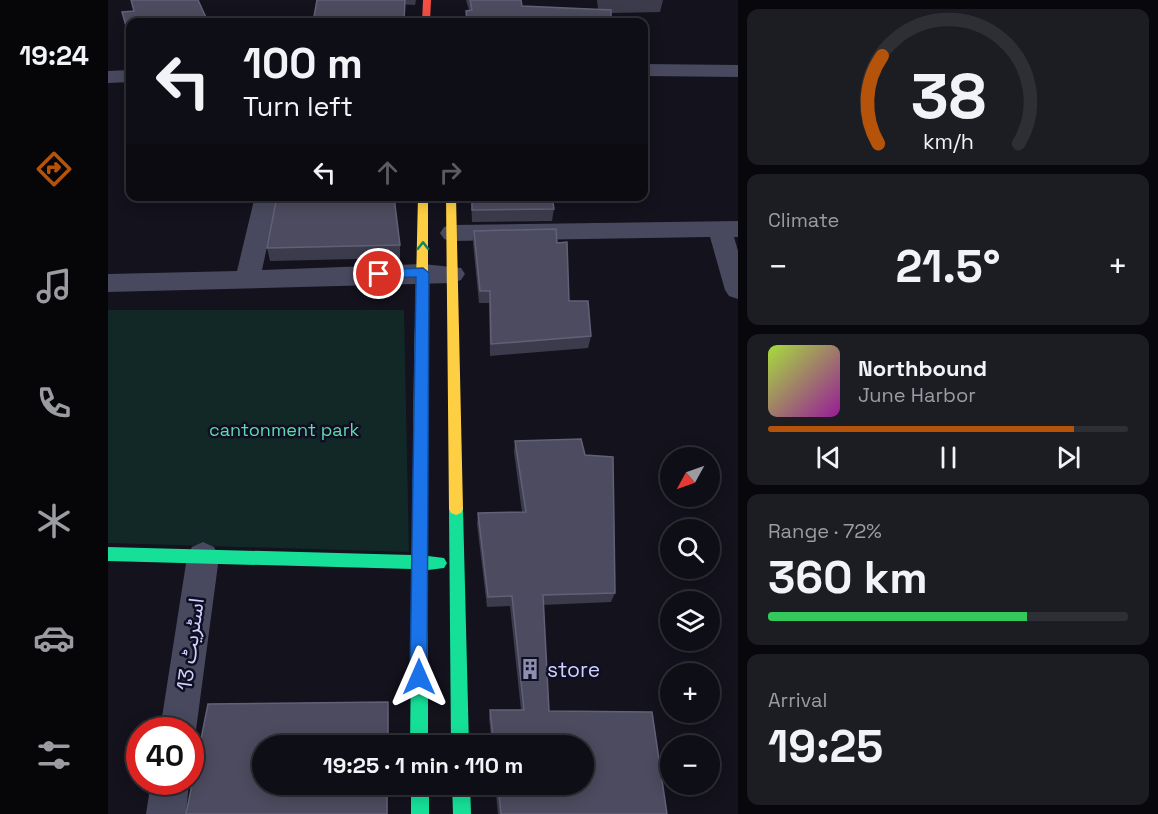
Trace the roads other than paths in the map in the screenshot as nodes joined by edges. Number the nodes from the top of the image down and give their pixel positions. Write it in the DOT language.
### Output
graph roads {
  1 [pos="427,0"];
  2 [pos="426,18"];
  3 [pos="648,70"];
  4 [pos="738,70"];
  5 [pos="126,76"];
  6 [pos="108,77"];
  7 [pos="266,201"];
  8 [pos="423,201"];
  9 [pos="451,201"];
  10 [pos="729,229"];
  11 [pos="452,233"];
  12 [pos="423,273"];
  13 [pos="452,274"];
  14 [pos="247,279"];
  15 [pos="108,283"];
  16 [pos="738,290"];
  17 [pos="108,554"];
  18 [pos="203,557"];
  19 [pos="418,562"];
  20 [pos="455,563"];
  21 [pos="180,717"];
  22 [pos="419,735"];
  23 [pos="460,735"];
  24 [pos="168,795"];
  25 [pos="420,795"];
  26 [pos="461,795"];
  27 [pos="166,814"];
  28 [pos="420,814"];
  29 [pos="462,814"];
  1 -- 2 [label="street"];
  3 -- 4 [label="street"];
  5 -- 6 [label="street"];
  7 -- 14 [label="street"];
  12 -- 8 [label="street, one-way"];
  9 -- 11 [label="street"];
  10 -- 11 [label="street"];
  10 -- 16 [label="street"];
  11 -- 13 [label="street"];
  12 -- 13 [label="street"];
  12 -- 14 [label="street"];
  12 -- 19 [label="street"];
  13 -- 20 [label="street"];
  14 -- 15 [label="street"];
  17 -- 18 [label="street"];
  18 -- 19 [label="street"];
  18 -- 21 [label="street, اسٹریٹ 13"];
  19 -- 20 [label="street"];
  19 -- 22 [label="street"];
  20 -- 23 [label="street"];
  24 -- 27 [label="street"];
  25 -- 28 [label="street"];
  26 -- 29 [label="street"];
}
